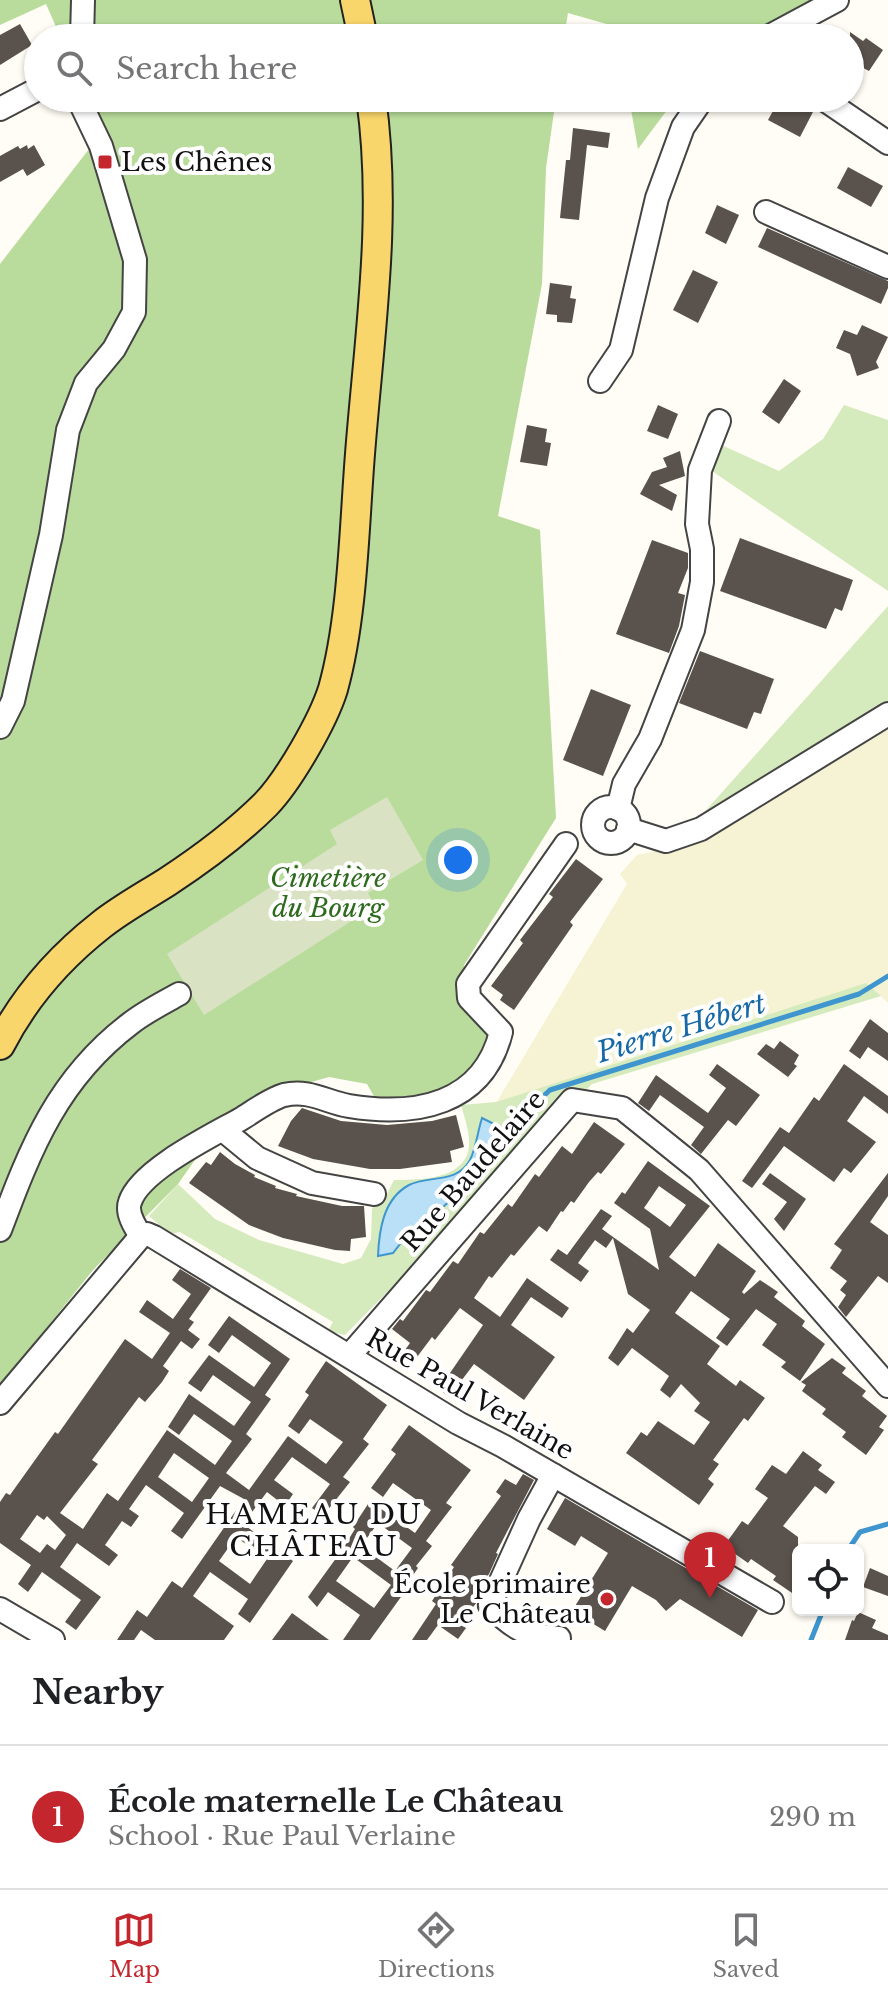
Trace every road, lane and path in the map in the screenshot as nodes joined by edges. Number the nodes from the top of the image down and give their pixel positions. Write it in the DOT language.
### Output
graph roads {
  1 [pos="355,0"];
  2 [pos="837,0"];
  3 [pos="360,24"];
  4 [pos="792,24"];
  5 [pos="24,96"];
  6 [pos="0,109"];
  7 [pos="85,112"];
  8 [pos="373,112"];
  9 [pos="693,112"];
  10 [pos="843,112"];
  11 [pos="888,143"];
  12 [pos="766,212"];
  13 [pos="888,267"];
  14 [pos="600,381"];
  15 [pos="719,421"];
  16 [pos="888,714"];
  17 [pos="0,727"];
  18 [pos="618,809"];
  19 [pos="628,829"];
  20 [pos="566,844"];
  21 [pos="179,994"];
  22 [pos="0,1045"];
  23 [pos="223,1130"];
  24 [pos="374,1194"];
  25 [pos="0,1230"];
  26 [pos="141,1236"];
  27 [pos="350,1355"];
  28 [pos="888,1386"];
  29 [pos="0,1403"];
  30 [pos="553,1475"];
  31 [pos="772,1602"];
  32 [pos="0,1609"];
  33 [pos="559,1638"];
  34 [pos="53,1640"];
  1 -- 3 [label="main road"];
  2 -- 4 [label="street"];
  5 -- 6 [label="street"];
  7 -- 17 [label="street"];
  8 -- 22 [label="main road"];
  9 -- 14 [label="street"];
  10 -- 11 [label="street"];
  12 -- 13 [label="street"];
  15 -- 18 [label="street"];
  16 -- 19 [label="street"];
  18 -- 19 [label="street"];
  18 -- 19 [label="street"];
  20 -- 23 [label="street"];
  21 -- 25 [label="street"];
  23 -- 24 [label="street"];
  23 -- 26 [label="street"];
  26 -- 27 [label="street, Rue Paul Verlaine"];
  26 -- 29 [label="street"];
  27 -- 28 [label="street, Rue Baudelaire"];
  27 -- 30 [label="street, Rue Paul Verlaine"];
  30 -- 31 [label="street, Rue Paul Verlaine"];
  30 -- 33 [label="street"];
  32 -- 34 [label="street"];
}
